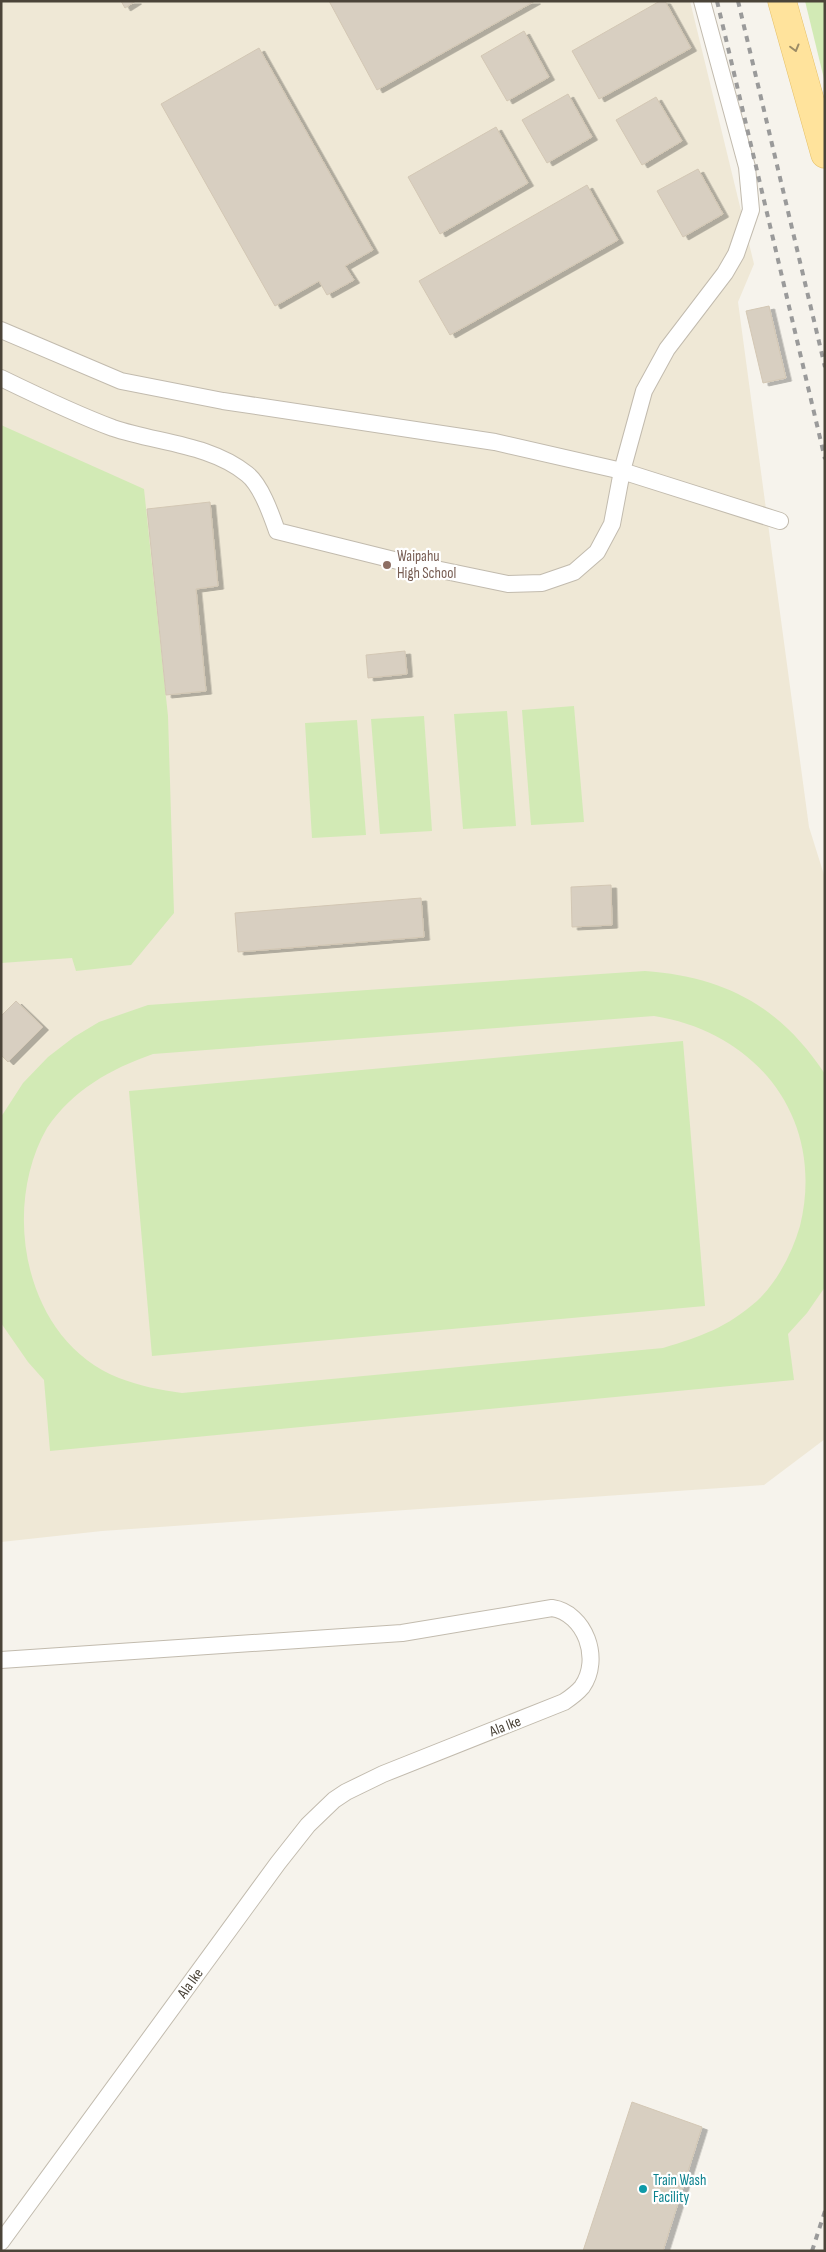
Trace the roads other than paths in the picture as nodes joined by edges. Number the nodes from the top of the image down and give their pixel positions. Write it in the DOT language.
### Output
graph roads {
  1 [pos="702,1"];
  2 [pos="782,1"];
  3 [pos="825,154"];
  4 [pos="1,330"];
  5 [pos="1,378"];
  6 [pos="622,471"];
  7 [pos="780,521"];
  8 [pos="1,1660"];
  9 [pos="1,2242"];
  1 -- 6 [label="lane"];
  2 -- 3 [label="main road, one-way"];
  4 -- 6 [label="lane"];
  5 -- 6 [label="lane"];
  6 -- 7 [label="lane"];
  8 -- 9 [label="lane, Ala Ike"];
}
